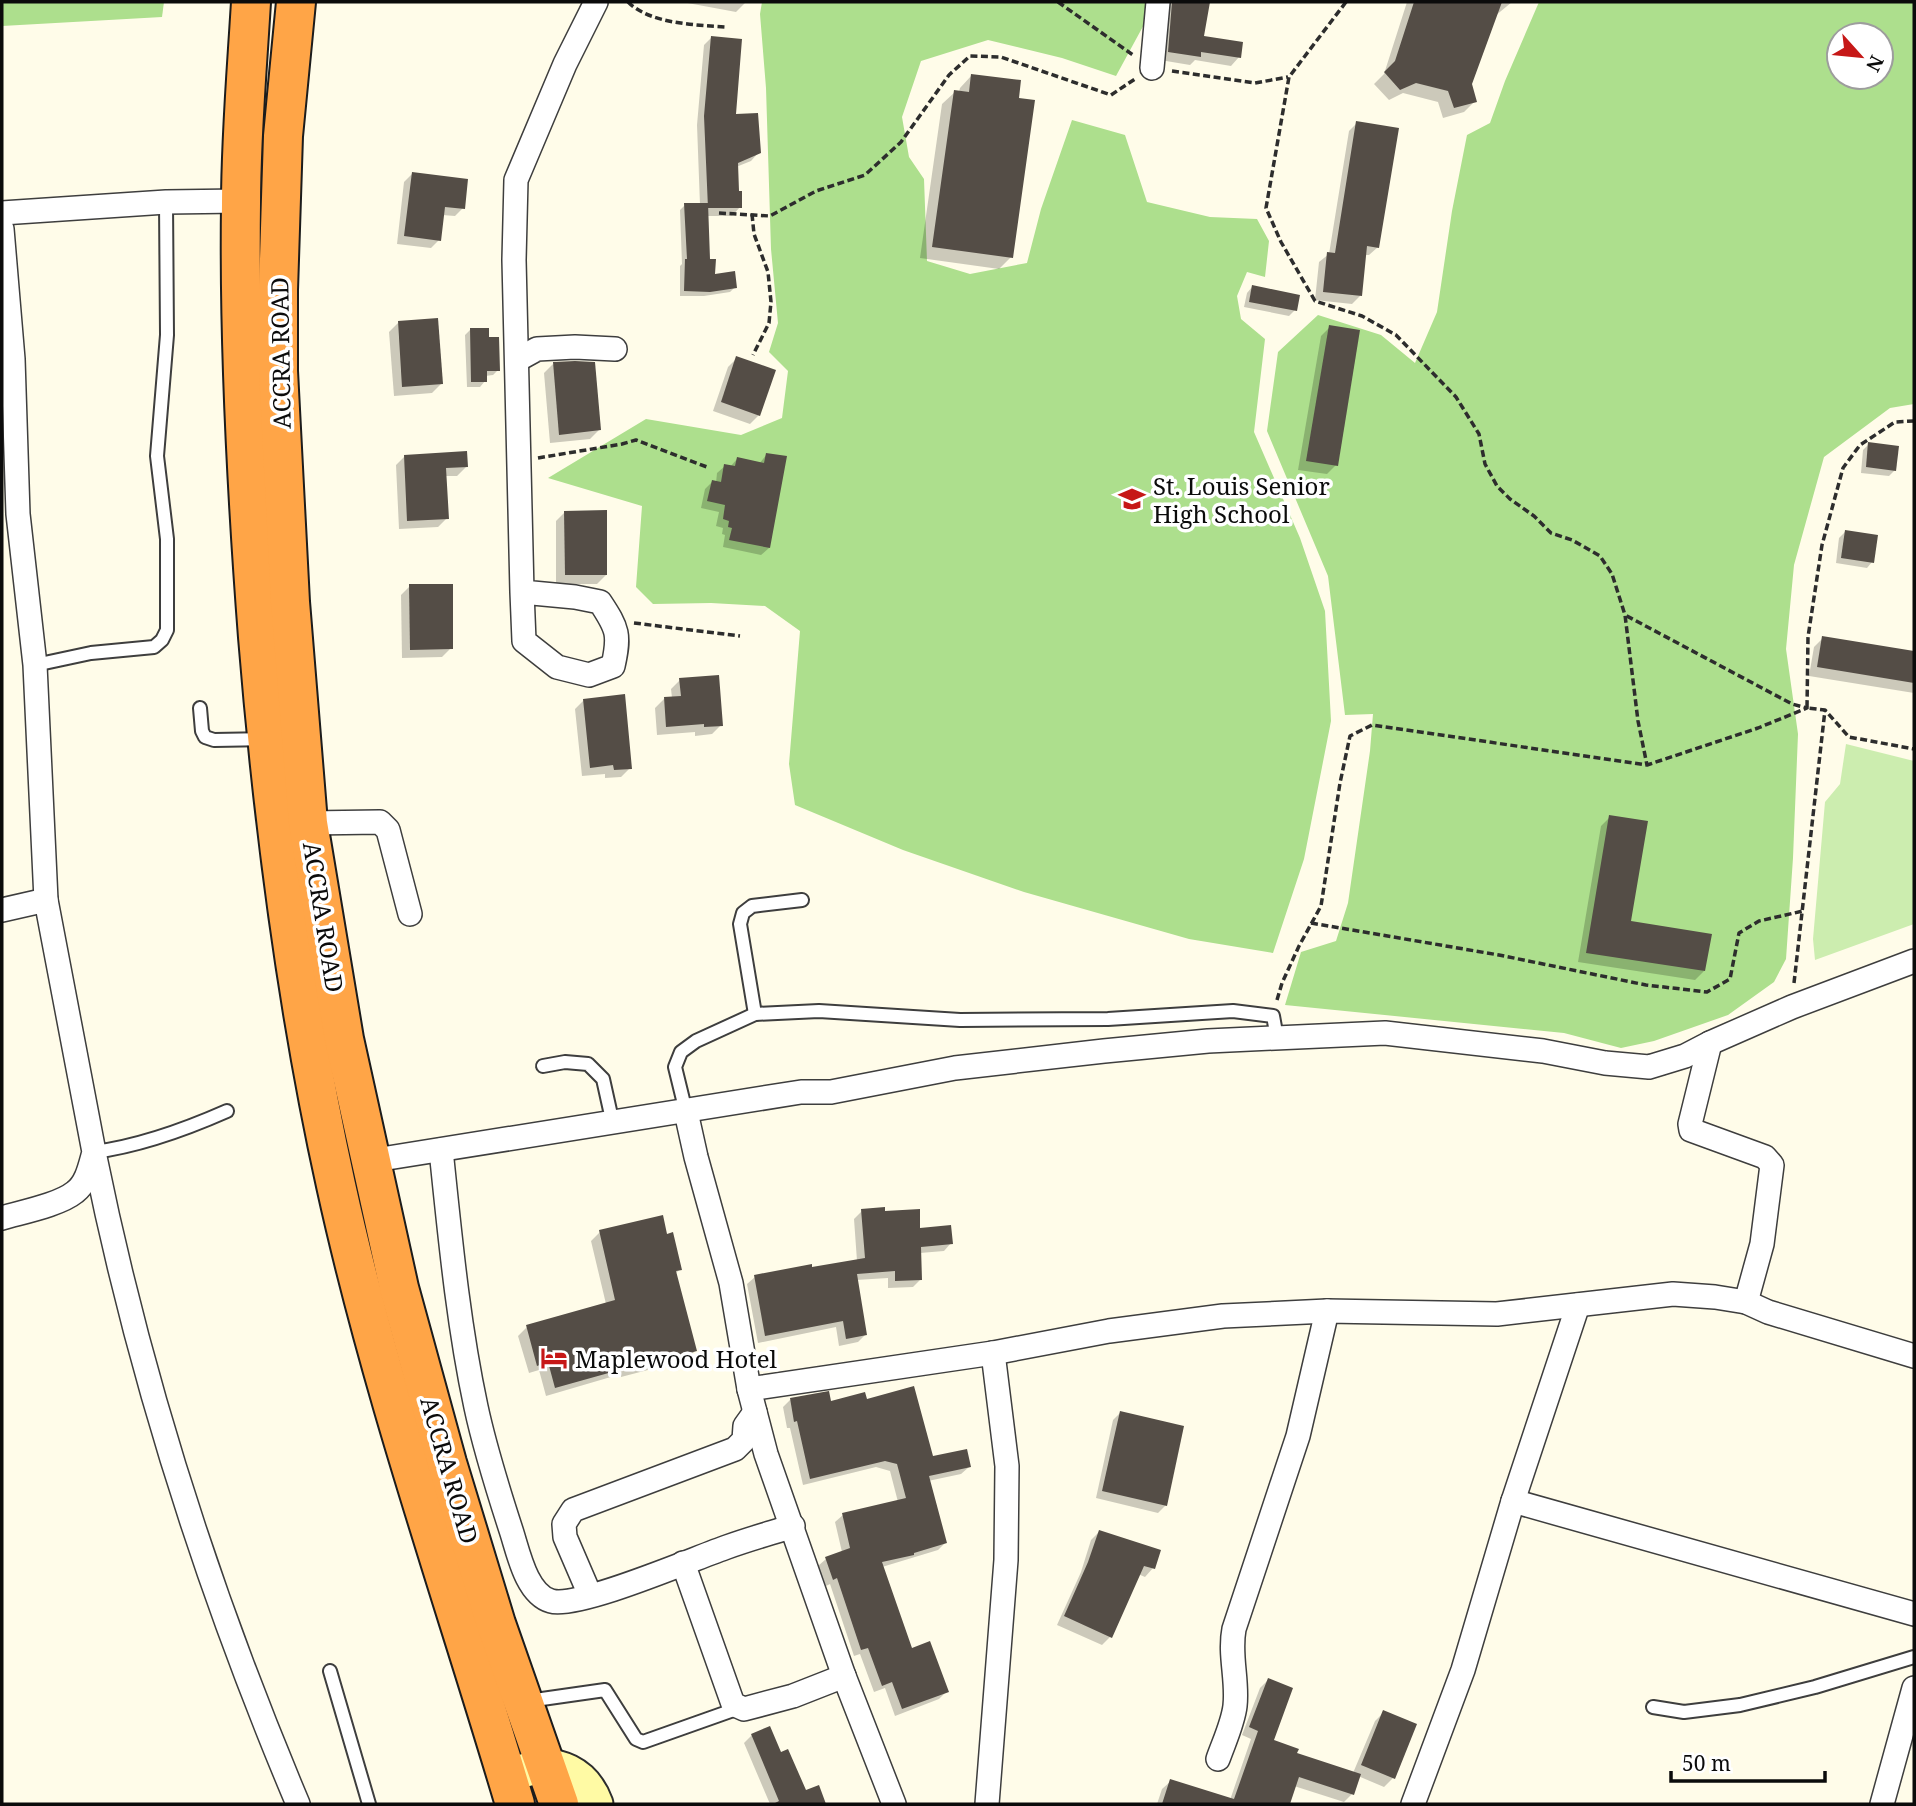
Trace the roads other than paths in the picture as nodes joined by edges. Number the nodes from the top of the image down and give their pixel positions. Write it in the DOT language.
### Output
graph roads {
  1 [pos="251,2"];
  2 [pos="296,2"];
  3 [pos="596,2"];
  4 [pos="1158,2"];
  5 [pos="1152,68"];
  6 [pos="240,201"];
  7 [pos="166,202"];
  8 [pos="2,213"];
  9 [pos="2,229"];
  10 [pos="615,349"];
  11 [pos="517,360"];
  12 [pos="10,515"];
  13 [pos="522,592"];
  14 [pos="35,665"];
  15 [pos="200,708"];
  16 [pos="267,738"];
  17 [pos="308,823"];
  18 [pos="46,900"];
  19 [pos="802,900"];
  20 [pos="2,910"];
  21 [pos="410,914"];
  22 [pos="1914,961"];
  23 [pos="755,1014"];
  24 [pos="1275,1027"];
  25 [pos="1710,1043"];
  26 [pos="543,1066"];
  27 [pos="227,1111"];
  28 [pos="686,1112"];
  29 [pos="612,1124"];
  30 [pos="441,1150"];
  31 [pos="94,1152"];
  32 [pos="369,1161"];
  33 [pos="2,1218"];
  34 [pos="1746,1302"];
  35 [pos="1578,1305"];
  36 [pos="1327,1311"];
  37 [pos="992,1353"];
  38 [pos="1914,1356"];
  39 [pos="748,1389"];
  40 [pos="755,1412"];
  41 [pos="1513,1501"];
  42 [pos="793,1527"];
  43 [pos="683,1563"];
  44 [pos="590,1595"];
  45 [pos="1914,1614"];
  46 [pos="1914,1657"];
  47 [pos="330,1671"];
  48 [pos="844,1676"];
  49 [pos="1914,1688"];
  50 [pos="524,1702"];
  51 [pos="1653,1707"];
  52 [pos="739,1708"];
  53 [pos="1218,1759"];
  54 [pos="546,1765"];
  55 [pos="506,1797"];
  56 [pos="298,1804"];
  57 [pos="369,1804"];
  58 [pos="559,1804"];
  59 [pos="596,1804"];
  60 [pos="894,1804"];
  61 [pos="987,1804"];
  62 [pos="1413,1804"];
  63 [pos="1882,1804"];
  1 -- 6 [label="highway, ACCRA ROAD"];
  2 -- 17 [label="highway, ACCRA ROAD"];
  3 -- 11 [label="street"];
  4 -- 5 [label="street"];
  6 -- 7 [label="street"];
  6 -- 16 [label="highway, ACCRA ROAD"];
  7 -- 8 [label="street"];
  7 -- 14 [label="lane"];
  9 -- 12 [label="street"];
  10 -- 11 [label="street"];
  11 -- 13 [label="street"];
  12 -- 14 [label="street"];
  13 -- 13 [label="street"];
  14 -- 18 [label="street"];
  15 -- 16 [label="lane"];
  16 -- 55 [label="highway, ACCRA ROAD"];
  17 -- 21 [label="street"];
  17 -- 32 [label="highway, ACCRA ROAD"];
  18 -- 20 [label="street"];
  18 -- 31 [label="street"];
  19 -- 23 [label="lane"];
  22 -- 25 [label="street"];
  23 -- 24 [label="lane"];
  23 -- 28 [label="lane"];
  24 -- 25 [label="street"];
  24 -- 28 [label="street"];
  25 -- 34 [label="street"];
  26 -- 29 [label="lane"];
  27 -- 31 [label="lane"];
  28 -- 29 [label="street"];
  28 -- 39 [label="street"];
  29 -- 30 [label="street"];
  30 -- 32 [label="street"];
  30 -- 44 [label="street"];
  31 -- 33 [label="street"];
  31 -- 56 [label="street"];
  32 -- 50 [label="highway, ACCRA ROAD"];
  34 -- 35 [label="street"];
  34 -- 38 [label="street"];
  35 -- 36 [label="street"];
  35 -- 41 [label="street"];
  36 -- 37 [label="street"];
  36 -- 53 [label="street"];
  37 -- 39 [label="street"];
  37 -- 61 [label="street"];
  39 -- 40 [label="street"];
  40 -- 42 [label="street"];
  40 -- 44 [label="street"];
  41 -- 45 [label="street"];
  41 -- 62 [label="street"];
  42 -- 43 [label="street"];
  42 -- 48 [label="street"];
  43 -- 44 [label="street"];
  43 -- 52 [label="street"];
  46 -- 51 [label="lane"];
  47 -- 57 [label="lane"];
  48 -- 52 [label="street"];
  48 -- 60 [label="street"];
  49 -- 63 [label="street"];
  50 -- 52 [label="lane"];
  50 -- 54 [label="highway, ACCRA ROAD"];
  54 -- 55 [label="street"];
  54 -- 58 [label="highway, ACCRA ROAD"];
  54 -- 59 [label="street"];
}
